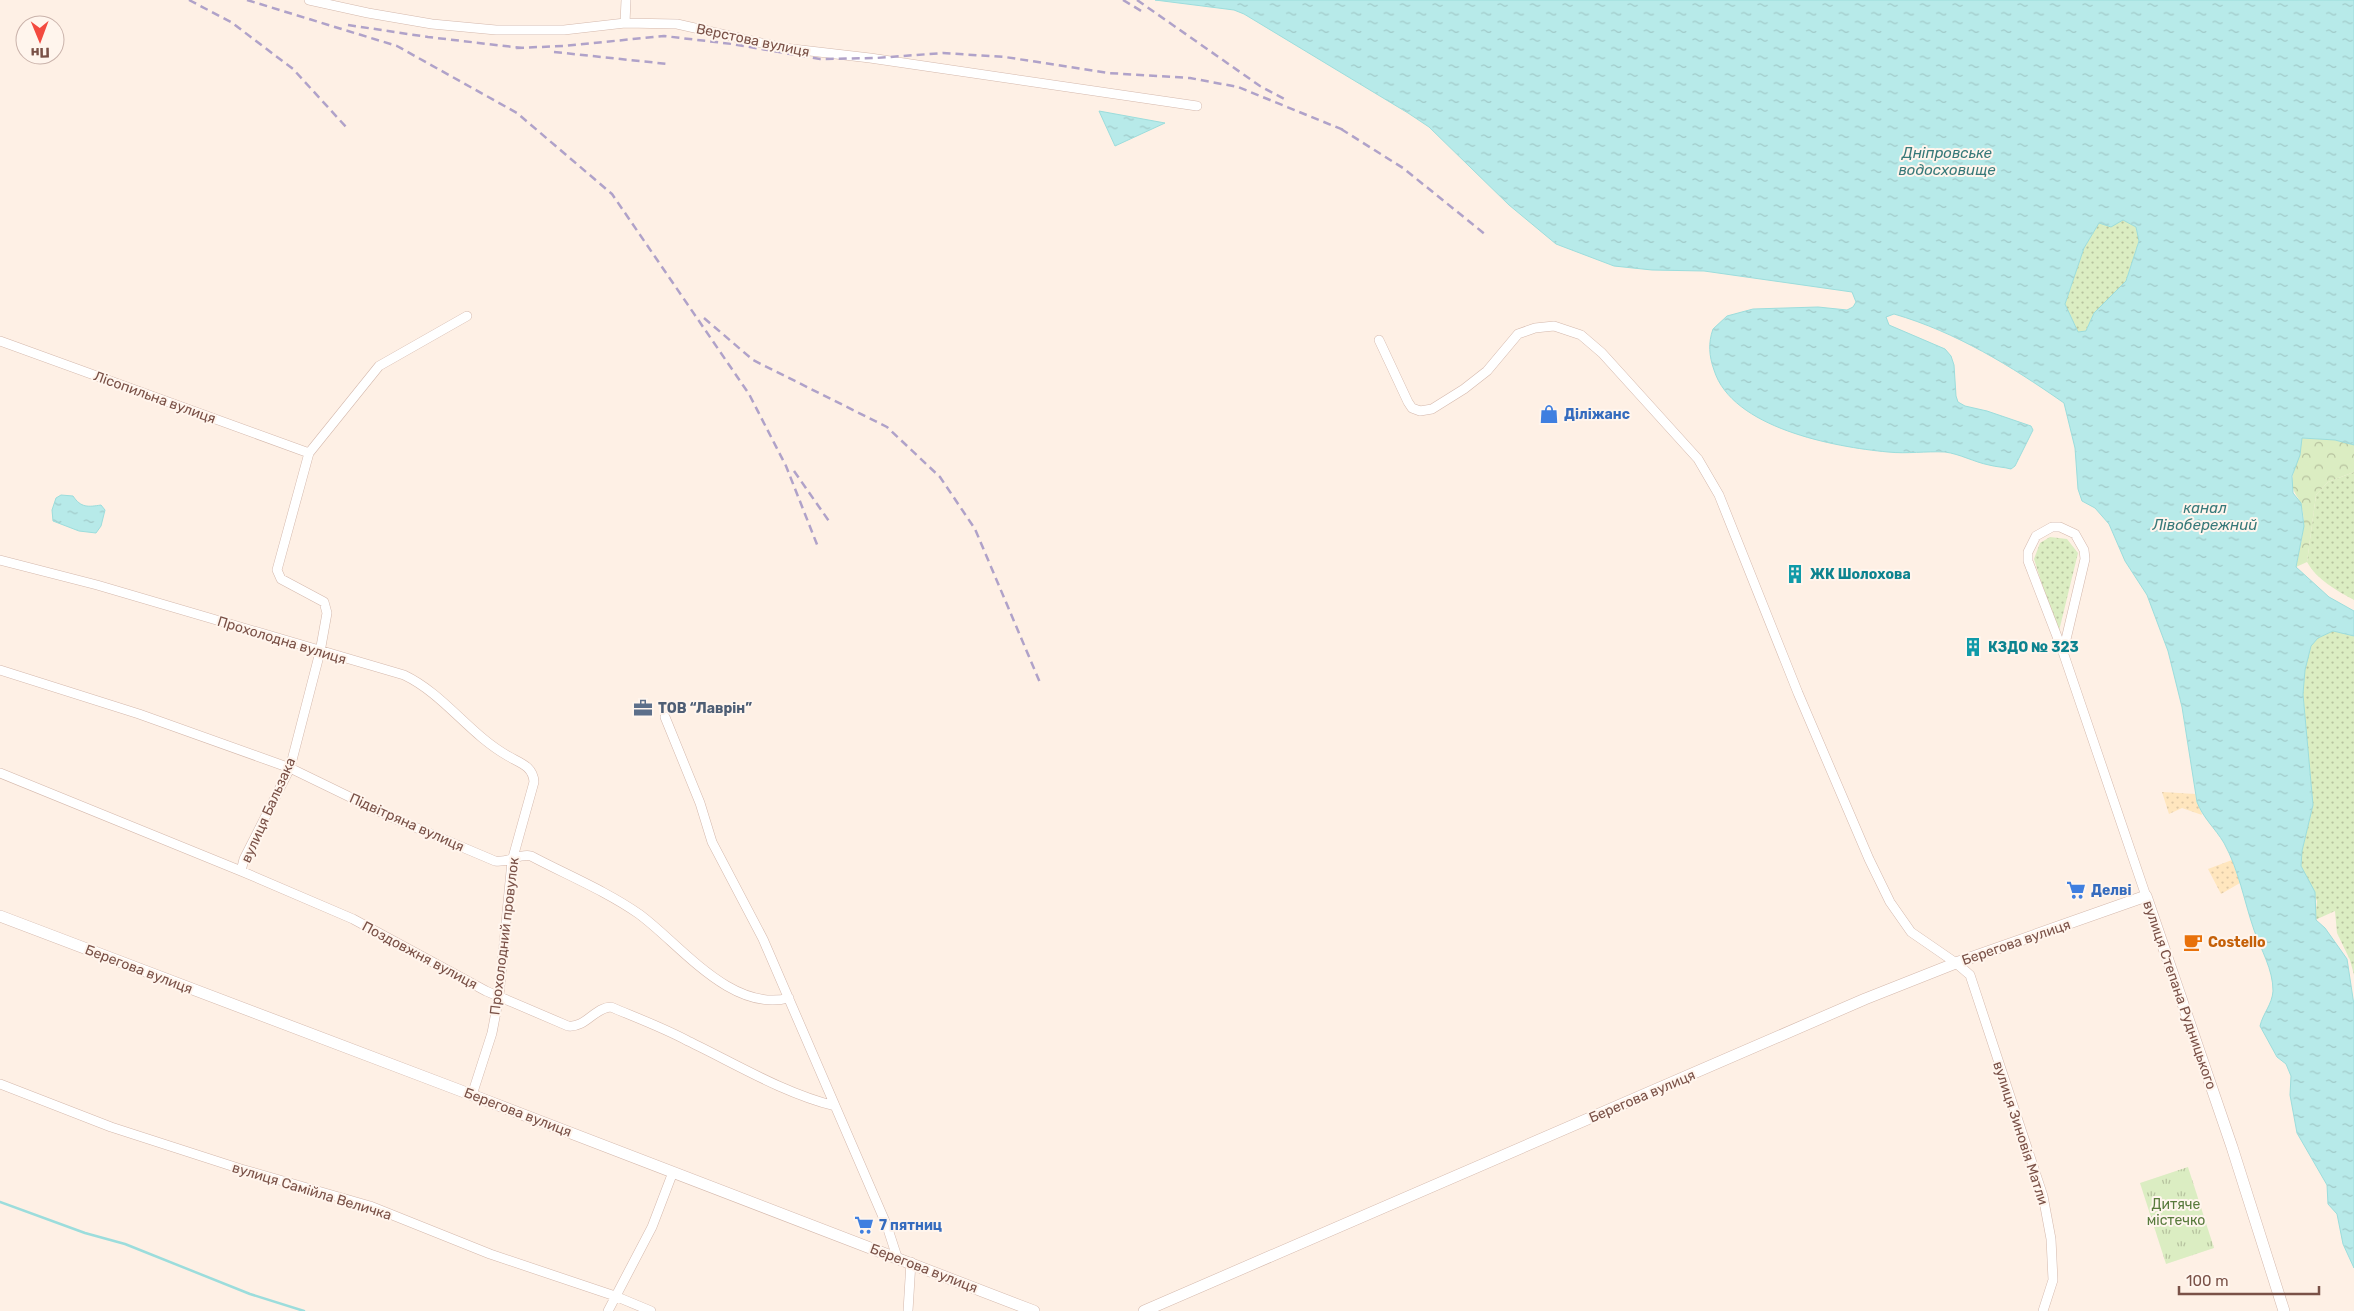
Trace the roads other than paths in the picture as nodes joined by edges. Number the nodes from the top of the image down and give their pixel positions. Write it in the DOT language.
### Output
graph roads {
  1 [pos="309,0"];
  2 [pos="626,0"];
  3 [pos="625,23"];
  4 [pos="1197,106"];
  5 [pos="467,316"];
  6 [pos="1380,340"];
  7 [pos="0,341"];
  8 [pos="309,453"];
  9 [pos="0,560"];
  10 [pos="320,652"];
  11 [pos="2063,652"];
  12 [pos="0,670"];
  13 [pos="664,717"];
  14 [pos="290,768"];
  15 [pos="0,773"];
  16 [pos="534,776"];
  17 [pos="512,861"];
  18 [pos="241,871"];
  19 [pos="2146,896"];
  20 [pos="0,916"];
  21 [pos="1956,963"];
  22 [pos="499,996"];
  23 [pos="789,998"];
  24 [pos="0,1084"];
  25 [pos="472,1095"];
  26 [pos="835,1106"];
  27 [pos="673,1172"];
  28 [pos="897,1257"];
  29 [pos="911,1262"];
  30 [pos="615,1296"];
  31 [pos="608,1311"];
  32 [pos="651,1311"];
  33 [pos="908,1311"];
  34 [pos="1034,1311"];
  35 [pos="1144,1311"];
  36 [pos="2044,1311"];
  37 [pos="2284,1311"];
  1 -- 3 [label="street, Верстова вулиця"];
  2 -- 3 [label="street"];
  3 -- 4 [label="street, Верстова вулиця"];
  5 -- 8 [label="street"];
  6 -- 21 [label="street, вулиця Зиновія Матли"];
  7 -- 8 [label="street, Лісопильна вулиця"];
  8 -- 10 [label="street, вулиця Бальзака"];
  9 -- 10 [label="street, Прохолодна вулиця"];
  10 -- 14 [label="street, вулиця Бальзака"];
  10 -- 16 [label="street, Прохолодна вулиця"];
  11 -- 11 [label="street, вулиця Степана Рудницького"];
  11 -- 19 [label="street, вулиця Степана Рудницького"];
  12 -- 14 [label="street, Підвітряна вулиця"];
  13 -- 23 [label="street"];
  14 -- 17 [label="street, Підвітряна вулиця"];
  14 -- 18 [label="street, вулиця Бальзака"];
  15 -- 18 [label="street, Поздовжня вулиця"];
  16 -- 17 [label="street, Прохолодний провулок"];
  17 -- 22 [label="street, Прохолодний провулок"];
  17 -- 23 [label="street, Підвітряна вулиця"];
  18 -- 22 [label="street, Поздовжня вулиця"];
  19 -- 21 [label="street, Берегова вулиця"];
  19 -- 37 [label="street, вулиця Степана Рудницького"];
  20 -- 25 [label="street, Берегова вулиця"];
  21 -- 35 [label="street, Берегова вулиця"];
  21 -- 36 [label="street, вулиця Зиновія Матли"];
  22 -- 25 [label="street, Прохолодний провулок"];
  22 -- 26 [label="street, Поздовжня вулиця"];
  23 -- 26 [label="street"];
  24 -- 30 [label="street, вулиця Самійла Величка"];
  25 -- 27 [label="street, Берегова вулиця"];
  26 -- 28 [label="street"];
  27 -- 28 [label="street, Берегова вулиця"];
  27 -- 30 [label="street"];
  28 -- 29 [label="street, Берегова вулиця"];
  29 -- 33 [label="street"];
  29 -- 34 [label="street, Берегова вулиця"];
  30 -- 31 [label="street"];
  30 -- 32 [label="street, вулиця Самійла Величка"];
}
